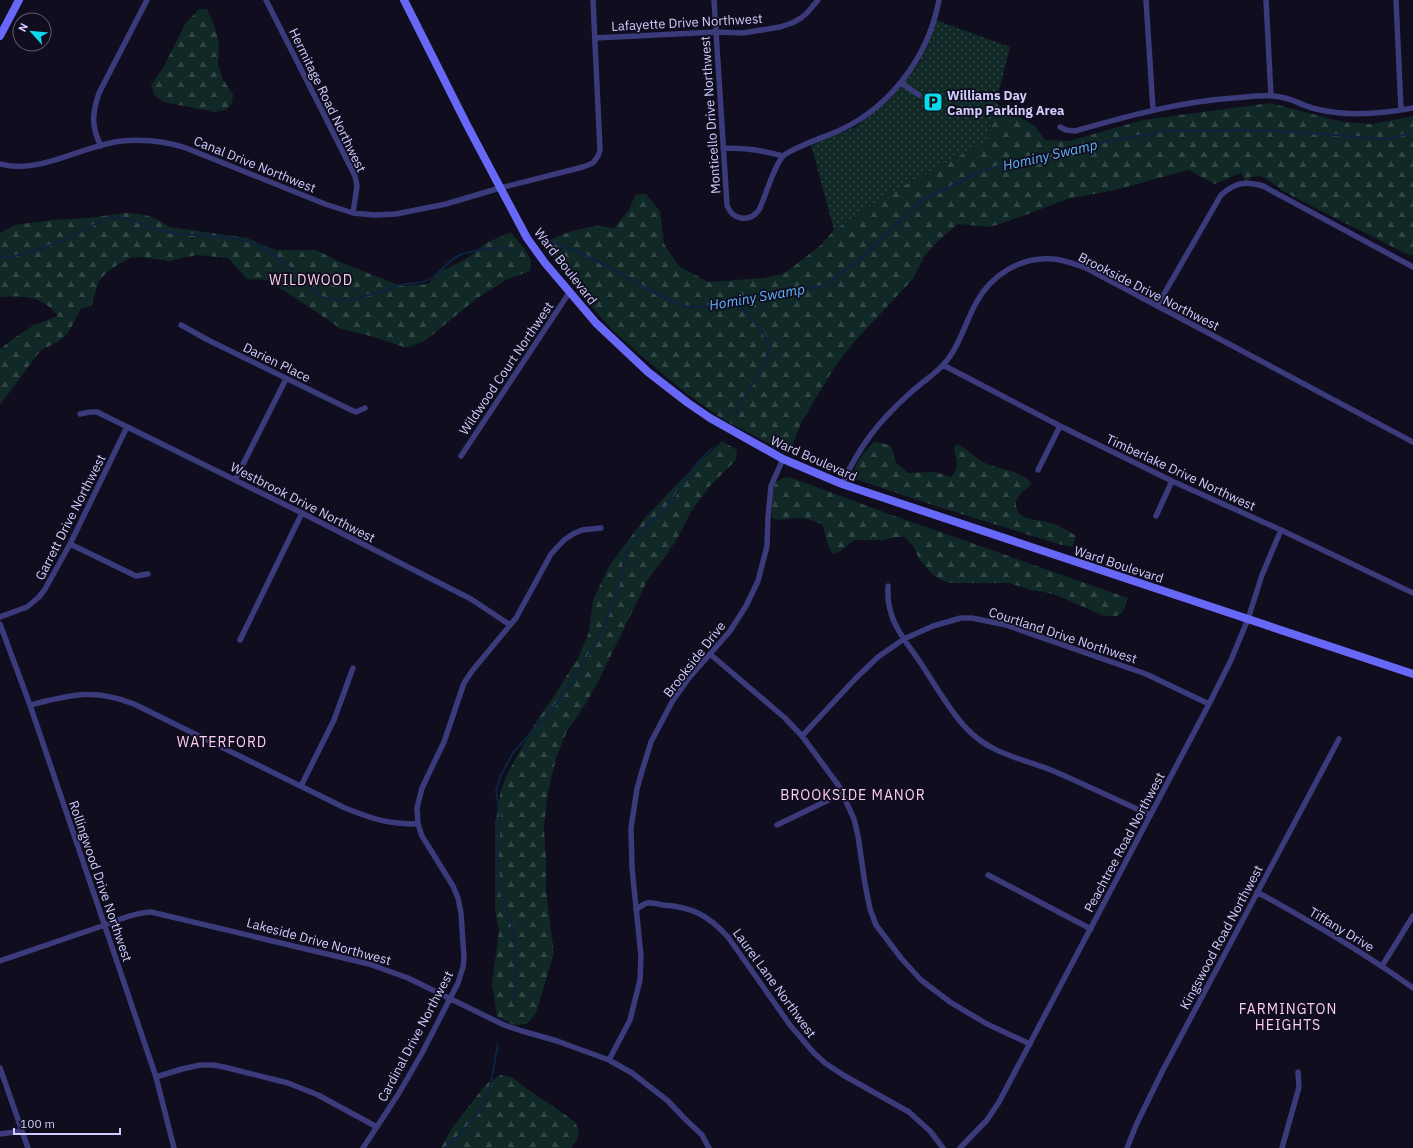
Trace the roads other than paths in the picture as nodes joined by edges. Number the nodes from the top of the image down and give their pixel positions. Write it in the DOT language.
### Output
graph roads {
  1 [pos="19,0"];
  2 [pos="147,0"];
  3 [pos="266,0"];
  4 [pos="404,0"];
  5 [pos="593,0"];
  6 [pos="714,0"];
  7 [pos="818,0"];
  8 [pos="939,0"];
  9 [pos="1146,0"];
  10 [pos="1266,0"];
  11 [pos="1396,0"];
  12 [pos="716,32"];
  13 [pos="0,36"];
  14 [pos="594,38"];
  15 [pos="900,83"];
  16 [pos="919,95"];
  17 [pos="1271,96"];
  18 [pos="1413,108"];
  19 [pos="1153,109"];
  20 [pos="1401,110"];
  21 [pos="1060,127"];
  22 [pos="101,146"];
  23 [pos="723,148"];
  24 [pos="783,156"];
  25 [pos="0,164"];
  26 [pos="500,188"];
  27 [pos="353,213"];
  28 [pos="1413,267"];
  29 [pos="570,293"];
  30 [pos="1157,306"];
  31 [pos="181,325"];
  32 [pos="943,364"];
  33 [pos="286,379"];
  34 [pos="365,408"];
  35 [pos="80,414"];
  36 [pos="1060,426"];
  37 [pos="127,427"];
  38 [pos="1413,442"];
  39 [pos="461,456"];
  40 [pos="783,459"];
  41 [pos="1038,470"];
  42 [pos="235,480"];
  43 [pos="1172,481"];
  44 [pos="842,484"];
  45 [pos="302,514"];
  46 [pos="1156,516"];
  47 [pos="601,528"];
  48 [pos="1281,530"];
  49 [pos="70,544"];
  50 [pos="148,574"];
  51 [pos="888,586"];
  52 [pos="1413,593"];
  53 [pos="0,617"];
  54 [pos="1248,619"];
  55 [pos="0,624"];
  56 [pos="510,625"];
  57 [pos="904,639"];
  58 [pos="240,640"];
  59 [pos="710,654"];
  60 [pos="353,668"];
  61 [pos="1413,674"];
  62 [pos="1209,704"];
  63 [pos="30,705"];
  64 [pos="802,736"];
  65 [pos="1339,739"];
  66 [pos="302,786"];
  67 [pos="843,793"];
  68 [pos="1150,815"];
  69 [pos="418,824"];
  70 [pos="777,825"];
  71 [pos="988,875"];
  72 [pos="1257,892"];
  73 [pos="636,910"];
  74 [pos="1413,916"];
  75 [pos="105,925"];
  76 [pos="1091,929"];
  77 [pos="0,961"];
  78 [pos="1382,966"];
  79 [pos="1413,988"];
  80 [pos="450,998"];
  81 [pos="1030,1044"];
  82 [pos="609,1060"];
  83 [pos="0,1068"];
  84 [pos="1298,1072"];
  85 [pos="156,1077"];
  86 [pos="377,1127"];
  87 [pos="22,1131"];
  88 [pos="0,1134"];
  89 [pos="28,1148"];
  90 [pos="174,1148"];
  91 [pos="363,1148"];
  92 [pos="709,1148"];
  93 [pos="943,1148"];
  94 [pos="960,1148"];
  95 [pos="1127,1148"];
  96 [pos="1282,1148"];
  1 -- 13 [label="main road"];
  2 -- 22 [label="street"];
  3 -- 27 [label="street, Hermitage Road Northwest"];
  4 -- 26 [label="main road, Ward Boulevard"];
  5 -- 14 [label="street"];
  6 -- 12 [label="street, Monticello Drive Northwest"];
  7 -- 12 [label="street, Lafayette Drive Northwest"];
  8 -- 15 [label="street"];
  9 -- 19 [label="street"];
  10 -- 17 [label="street"];
  11 -- 20 [label="street"];
  12 -- 14 [label="street, Lafayette Drive Northwest"];
  12 -- 23 [label="street, Monticello Drive Northwest"];
  14 -- 26 [label="street, Canal Drive Northwest"];
  15 -- 16 [label="street"];
  15 -- 24 [label="street"];
  17 -- 19 [label="street"];
  17 -- 20 [label="street"];
  18 -- 20 [label="street"];
  19 -- 21 [label="street"];
  22 -- 25 [label="street, Canal Drive Northwest"];
  22 -- 27 [label="street, Canal Drive Northwest"];
  23 -- 24 [label="street"];
  23 -- 24 [label="street, Monticello Drive Northwest"];
  26 -- 27 [label="street, Canal Drive Northwest"];
  26 -- 29 [label="main road, Ward Boulevard"];
  28 -- 30 [label="street"];
  29 -- 39 [label="street, Wildwood Court Northwest"];
  29 -- 40 [label="main road, Ward Boulevard"];
  30 -- 32 [label="street, Brookside Drive Northwest"];
  30 -- 38 [label="street, Brookside Drive Northwest"];
  31 -- 33 [label="street, Darien Place"];
  32 -- 36 [label="street, Timberlake Drive Northwest"];
  32 -- 44 [label="street, Brookside Drive Northwest"];
  33 -- 34 [label="street, Darien Place"];
  33 -- 42 [label="street"];
  35 -- 37 [label="street, Westbrook Drive Northwest"];
  36 -- 41 [label="street"];
  36 -- 43 [label="street, Timberlake Drive Northwest"];
  37 -- 42 [label="street, Westbrook Drive Northwest"];
  37 -- 49 [label="street, Garrett Drive Northwest"];
  40 -- 44 [label="main road, Ward Boulevard"];
  40 -- 59 [label="street, Brookside Drive"];
  42 -- 45 [label="street, Westbrook Drive Northwest"];
  43 -- 46 [label="street"];
  43 -- 48 [label="street, Timberlake Drive Northwest"];
  44 -- 54 [label="main road, Ward Boulevard"];
  45 -- 56 [label="street, Westbrook Drive Northwest"];
  45 -- 58 [label="street"];
  47 -- 56 [label="street, Cardinal Drive Northwest"];
  48 -- 52 [label="street, Timberlake Drive Northwest"];
  48 -- 54 [label="street, Peachtree Road Northwest"];
  49 -- 50 [label="street"];
  49 -- 53 [label="street, Garrett Drive Northwest"];
  51 -- 57 [label="street"];
  54 -- 61 [label="main road, Ward Boulevard"];
  54 -- 62 [label="street, Peachtree Road Northwest"];
  55 -- 63 [label="street, Rollingwood Drive Northwest"];
  56 -- 69 [label="street, Cardinal Drive Northwest"];
  57 -- 62 [label="street, Courtland Drive Northwest"];
  57 -- 64 [label="street, Courtland Drive Northwest"];
  57 -- 68 [label="street"];
  59 -- 64 [label="street"];
  59 -- 73 [label="street, Brookside Drive"];
  60 -- 66 [label="street"];
  62 -- 68 [label="street, Peachtree Road Northwest"];
  63 -- 66 [label="street"];
  63 -- 75 [label="street, Rollingwood Drive Northwest"];
  64 -- 67 [label="street"];
  65 -- 72 [label="street, Kingswood Road Northwest"];
  66 -- 69 [label="street"];
  67 -- 70 [label="street"];
  67 -- 81 [label="street"];
  68 -- 76 [label="street, Peachtree Road Northwest"];
  69 -- 80 [label="street, Cardinal Drive Northwest"];
  71 -- 76 [label="street"];
  72 -- 78 [label="street, Tiffany Drive"];
  72 -- 95 [label="street, Kingswood Road Northwest"];
  73 -- 82 [label="street, Brookside Drive"];
  73 -- 93 [label="street, Laurel Lane Northwest"];
  74 -- 78 [label="street"];
  75 -- 77 [label="street, Lakeside Drive Northwest"];
  75 -- 80 [label="street, Lakeside Drive Northwest"];
  75 -- 85 [label="street, Rollingwood Drive Northwest"];
  76 -- 81 [label="street, Peachtree Road Northwest"];
  78 -- 79 [label="street, Tiffany Drive"];
  80 -- 82 [label="street, Lakeside Drive Northwest"];
  80 -- 86 [label="street, Cardinal Drive Northwest"];
  81 -- 94 [label="street, Peachtree Road Northwest"];
  82 -- 92 [label="street, Lakeside Drive Northwest"];
  83 -- 87 [label="street"];
  84 -- 96 [label="street"];
  85 -- 86 [label="street"];
  85 -- 90 [label="street, Rollingwood Drive Northwest"];
  86 -- 91 [label="street, Cardinal Drive Northwest"];
  87 -- 88 [label="street"];
  87 -- 89 [label="street"];
}
